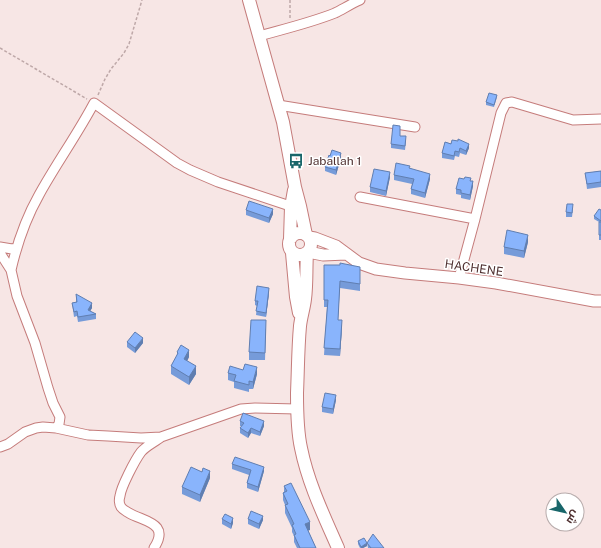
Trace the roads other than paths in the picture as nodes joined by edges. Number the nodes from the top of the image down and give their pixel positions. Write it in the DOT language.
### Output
graph roads {
  1 [pos="249,0"];
  2 [pos="360,0"];
  3 [pos="259,36"];
  4 [pos="278,105"];
  5 [pos="601,119"];
  6 [pos="415,127"];
  7 [pos="360,197"];
  8 [pos="296,208"];
  9 [pos="475,219"];
  10 [pos="308,236"];
  11 [pos="290,239"];
  12 [pos="0,247"];
  13 [pos="17,248"];
  14 [pos="292,252"];
  15 [pos="0,253"];
  16 [pos="307,253"];
  17 [pos="346,254"];
  18 [pos="11,270"];
  19 [pos="459,278"];
  20 [pos="601,301"];
  21 [pos="300,324"];
  22 [pos="297,409"];
  23 [pos="60,417"];
  24 [pos="56,428"];
  25 [pos="77,432"];
  26 [pos="161,438"];
  27 [pos="0,447"];
  28 [pos="154,548"];
  29 [pos="338,548"];
  1 -- 3 [label="main road"];
  2 -- 3 [label="street"];
  3 -- 4 [label="main road"];
  4 -- 6 [label="street"];
  4 -- 8 [label="main road"];
  5 -- 9 [label="street"];
  7 -- 9 [label="street"];
  8 -- 10 [label="main road"];
  8 -- 11 [label="main road"];
  8 -- 13 [label="street"];
  9 -- 19 [label="street"];
  10 -- 11 [label="main road"];
  10 -- 16 [label="main road"];
  10 -- 17 [label="street, HACHENE"];
  11 -- 14 [label="main road"];
  12 -- 13 [label="street"];
  13 -- 18 [label="street"];
  14 -- 16 [label="main road"];
  14 -- 21 [label="main road"];
  15 -- 18 [label="street"];
  16 -- 17 [label="street"];
  16 -- 21 [label="main road"];
  17 -- 19 [label="street, HACHENE"];
  18 -- 23 [label="street"];
  19 -- 20 [label="street, HACHENE"];
  21 -- 22 [label="main road"];
  22 -- 26 [label="street"];
  22 -- 29 [label="main road"];
  23 -- 24 [label="street"];
  23 -- 25 [label="street"];
  24 -- 25 [label="street"];
  24 -- 27 [label="street"];
  25 -- 26 [label="street"];
  26 -- 28 [label="street"];
}
